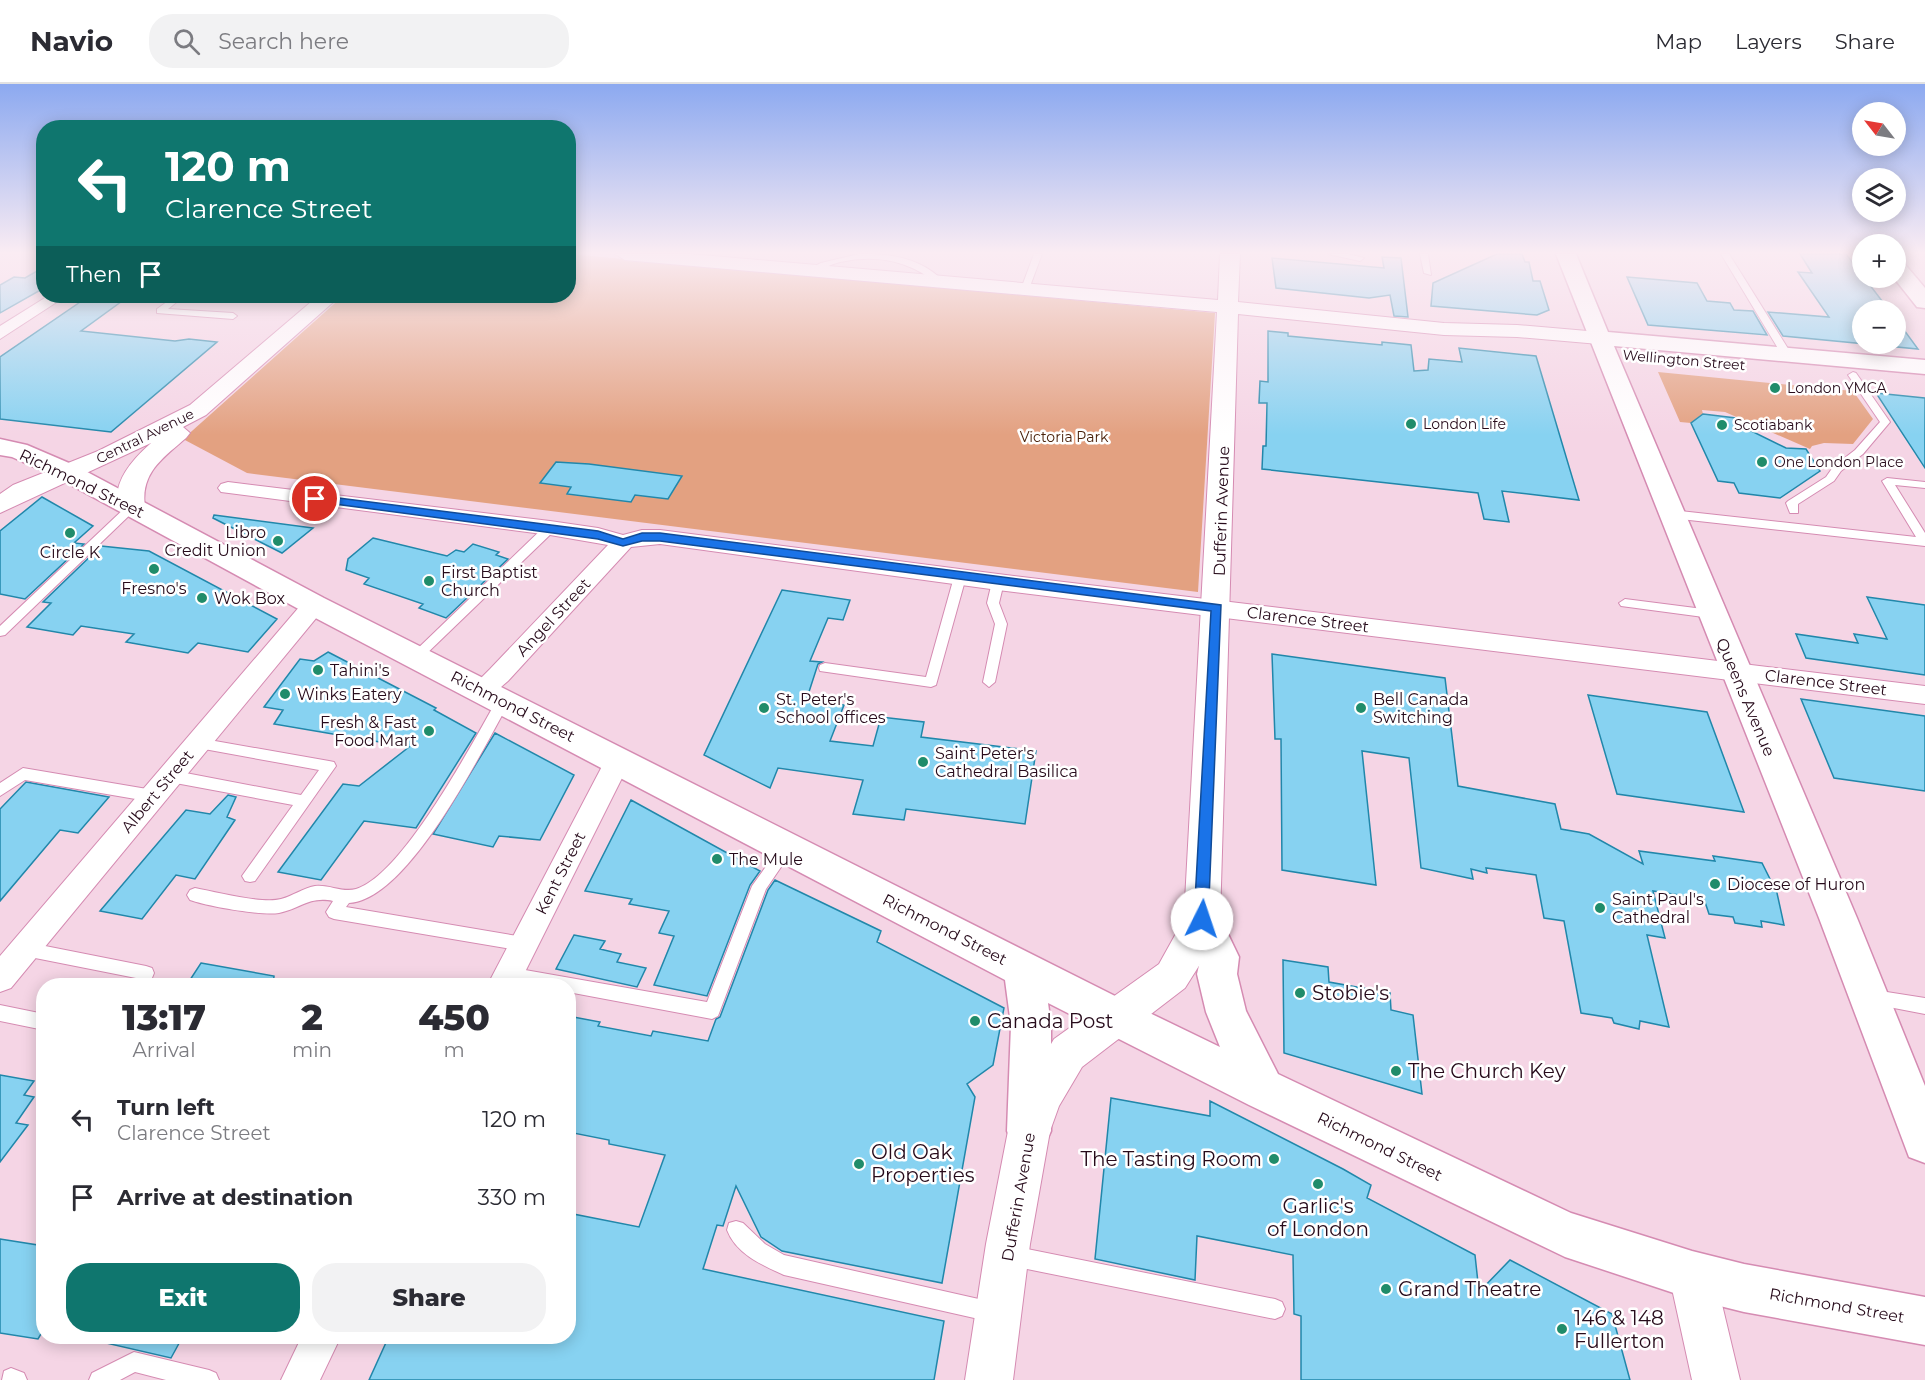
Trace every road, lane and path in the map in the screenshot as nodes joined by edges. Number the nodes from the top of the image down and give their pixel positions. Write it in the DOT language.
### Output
graph roads {
  1 [pos="30,314"];
  2 [pos="211,314"];
  3 [pos="309,314"];
  4 [pos="1229,314"];
  5 [pos="1295,314"];
  6 [pos="1590,314"];
  7 [pos="1762,314"];
  8 [pos="233,316"];
  9 [pos="0,334"];
  10 [pos="1602,345"];
  11 [pos="1787,355"];
  12 [pos="1925,367"];
  13 [pos="1853,375"];
  14 [pos="1925,382"];
  15 [pos="198,410"];
  16 [pos="0,447"];
  17 [pos="67,472"];
  18 [pos="1925,485"];
  19 [pos="228,488"];
  20 [pos="0,505"];
  21 [pos="132,507"];
  22 [pos="1794,511"];
  23 [pos="1671,514"];
  24 [pos="550,528"];
  25 [pos="623,542"];
  26 [pos="1925,542"];
  27 [pos="960,577"];
  28 [pos="998,582"];
  29 [pos="1625,603"];
  30 [pos="314,604"];
  31 [pos="1217,608"];
  32 [pos="1711,614"];
  33 [pos="0,632"];
  34 [pos="416,657"];
  35 [pos="825,668"];
  36 [pos="1734,671"];
  37 [pos="989,682"];
  38 [pos="492,695"];
  39 [pos="1925,695"];
  40 [pos="198,743"];
  41 [pos="618,760"];
  42 [pos="162,786"];
  43 [pos="0,790"];
  44 [pos="304,801"];
  45 [pos="787,848"];
  46 [pos="250,876"];
  47 [pos="195,895"];
  48 [pos="344,898"];
  49 [pos="1202,919"];
  50 [pos="523,944"];
  51 [pos="25,949"];
  52 [pos="1023,970"];
  53 [pos="146,973"];
  54 [pos="0,978"];
  55 [pos="506,978"];
  56 [pos="576,991"];
  57 [pos="1872,998"];
  58 [pos="1925,1006"];
  59 [pos="0,1013"];
  60 [pos="1115,1017"];
  61 [pos="36,1020"];
  62 [pos="1264,1090"];
  63 [pos="1029,1131"];
  64 [pos="1924,1134"];
  65 [pos="736,1230"];
  66 [pos="1007,1255"];
  67 [pos="1692,1275"];
  68 [pos="1275,1309"];
  69 [pos="999,1314"];
  70 [pos="1925,1321"];
  71 [pos="318,1344"];
  72 [pos="99,1380"];
  73 [pos="208,1380"];
  74 [pos="300,1380"];
  75 [pos="989,1380"];
  76 [pos="1716,1380"];
  1 -- 9 [label="street"];
  2 -- 8 [label="lane"];
  3 -- 15 [label="street, Central Avenue"];
  4 -- 31 [label="street, Dufferin Avenue"];
  5 -- 10 [label="street, Wellington Street"];
  6 -- 10 [label="main road, Queens Avenue"];
  7 -- 11 [label="lane"];
  10 -- 11 [label="main road, Wellington Street"];
  10 -- 13 [label="main road, Wellington Street"];
  10 -- 23 [label="main road, Queens Avenue"];
  11 -- 12 [label="main road, Wellington Street"];
  13 -- 14 [label="main road, Wellington Street"];
  13 -- 22 [label="lane"];
  15 -- 17 [label="street, Central Avenue"];
  15 -- 21 [label="street"];
  16 -- 17 [label="main road, Richmond Street"];
  17 -- 20 [label="street, Central Avenue"];
  17 -- 21 [label="main road, Richmond Street"];
  18 -- 26 [label="lane"];
  19 -- 24 [label="street, Clarence Street"];
  21 -- 30 [label="main road, Richmond Street"];
  21 -- 33 [label="lane"];
  23 -- 26 [label="lane"];
  23 -- 32 [label="main road, Queens Avenue"];
  24 -- 25 [label="street, Clarence Street"];
  24 -- 34 [label="lane"];
  25 -- 27 [label="street, Clarence Street"];
  25 -- 38 [label="street, Angel Street"];
  27 -- 28 [label="street, Clarence Street"];
  27 -- 35 [label="lane"];
  28 -- 31 [label="street, Clarence Street"];
  28 -- 37 [label="lane"];
  29 -- 32 [label="lane"];
  30 -- 34 [label="main road, Richmond Street"];
  30 -- 40 [label="street, Albert Street"];
  31 -- 36 [label="street, Clarence Street"];
  31 -- 49 [label="street, Dufferin Avenue"];
  32 -- 36 [label="main road, Queens Avenue"];
  34 -- 38 [label="main road, Richmond Street"];
  36 -- 39 [label="street, Clarence Street"];
  36 -- 57 [label="main road, Queens Avenue"];
  38 -- 41 [label="main road, Richmond Street"];
  38 -- 48 [label="lane"];
  40 -- 42 [label="street, Albert Street"];
  40 -- 44 [label="lane"];
  41 -- 45 [label="main road, Richmond Street"];
  41 -- 50 [label="street, Kent Street"];
  42 -- 43 [label="lane"];
  42 -- 44 [label="lane"];
  42 -- 51 [label="street, Albert Street"];
  44 -- 46 [label="lane"];
  45 -- 52 [label="main road, Richmond Street"];
  45 -- 56 [label="lane"];
  47 -- 48 [label="lane"];
  48 -- 50 [label="lane"];
  49 -- 60 [label="street, Dufferin Avenue"];
  49 -- 62 [label="main road"];
  50 -- 55 [label="street, Kent Street"];
  51 -- 53 [label="lane"];
  51 -- 54 [label="street, Albert Street"];
  52 -- 60 [label="main road, Richmond Street"];
  52 -- 63 [label="main road"];
  57 -- 58 [label="lane"];
  57 -- 64 [label="main road, Queens Avenue"];
  59 -- 61 [label="lane"];
  60 -- 62 [label="main road, Richmond Street"];
  60 -- 63 [label="street, Dufferin Avenue"];
  62 -- 67 [label="main road, Richmond Street"];
  63 -- 66 [label="street, Dufferin Avenue"];
  65 -- 69 [label="lane"];
  66 -- 68 [label="lane"];
  66 -- 69 [label="street, Dufferin Avenue"];
  67 -- 70 [label="main road, Richmond Street"];
  67 -- 76 [label="street"];
  69 -- 75 [label="street, Dufferin Avenue"];
  71 -- 74 [label="street"];
  72 -- 73 [label="lane"];
}
